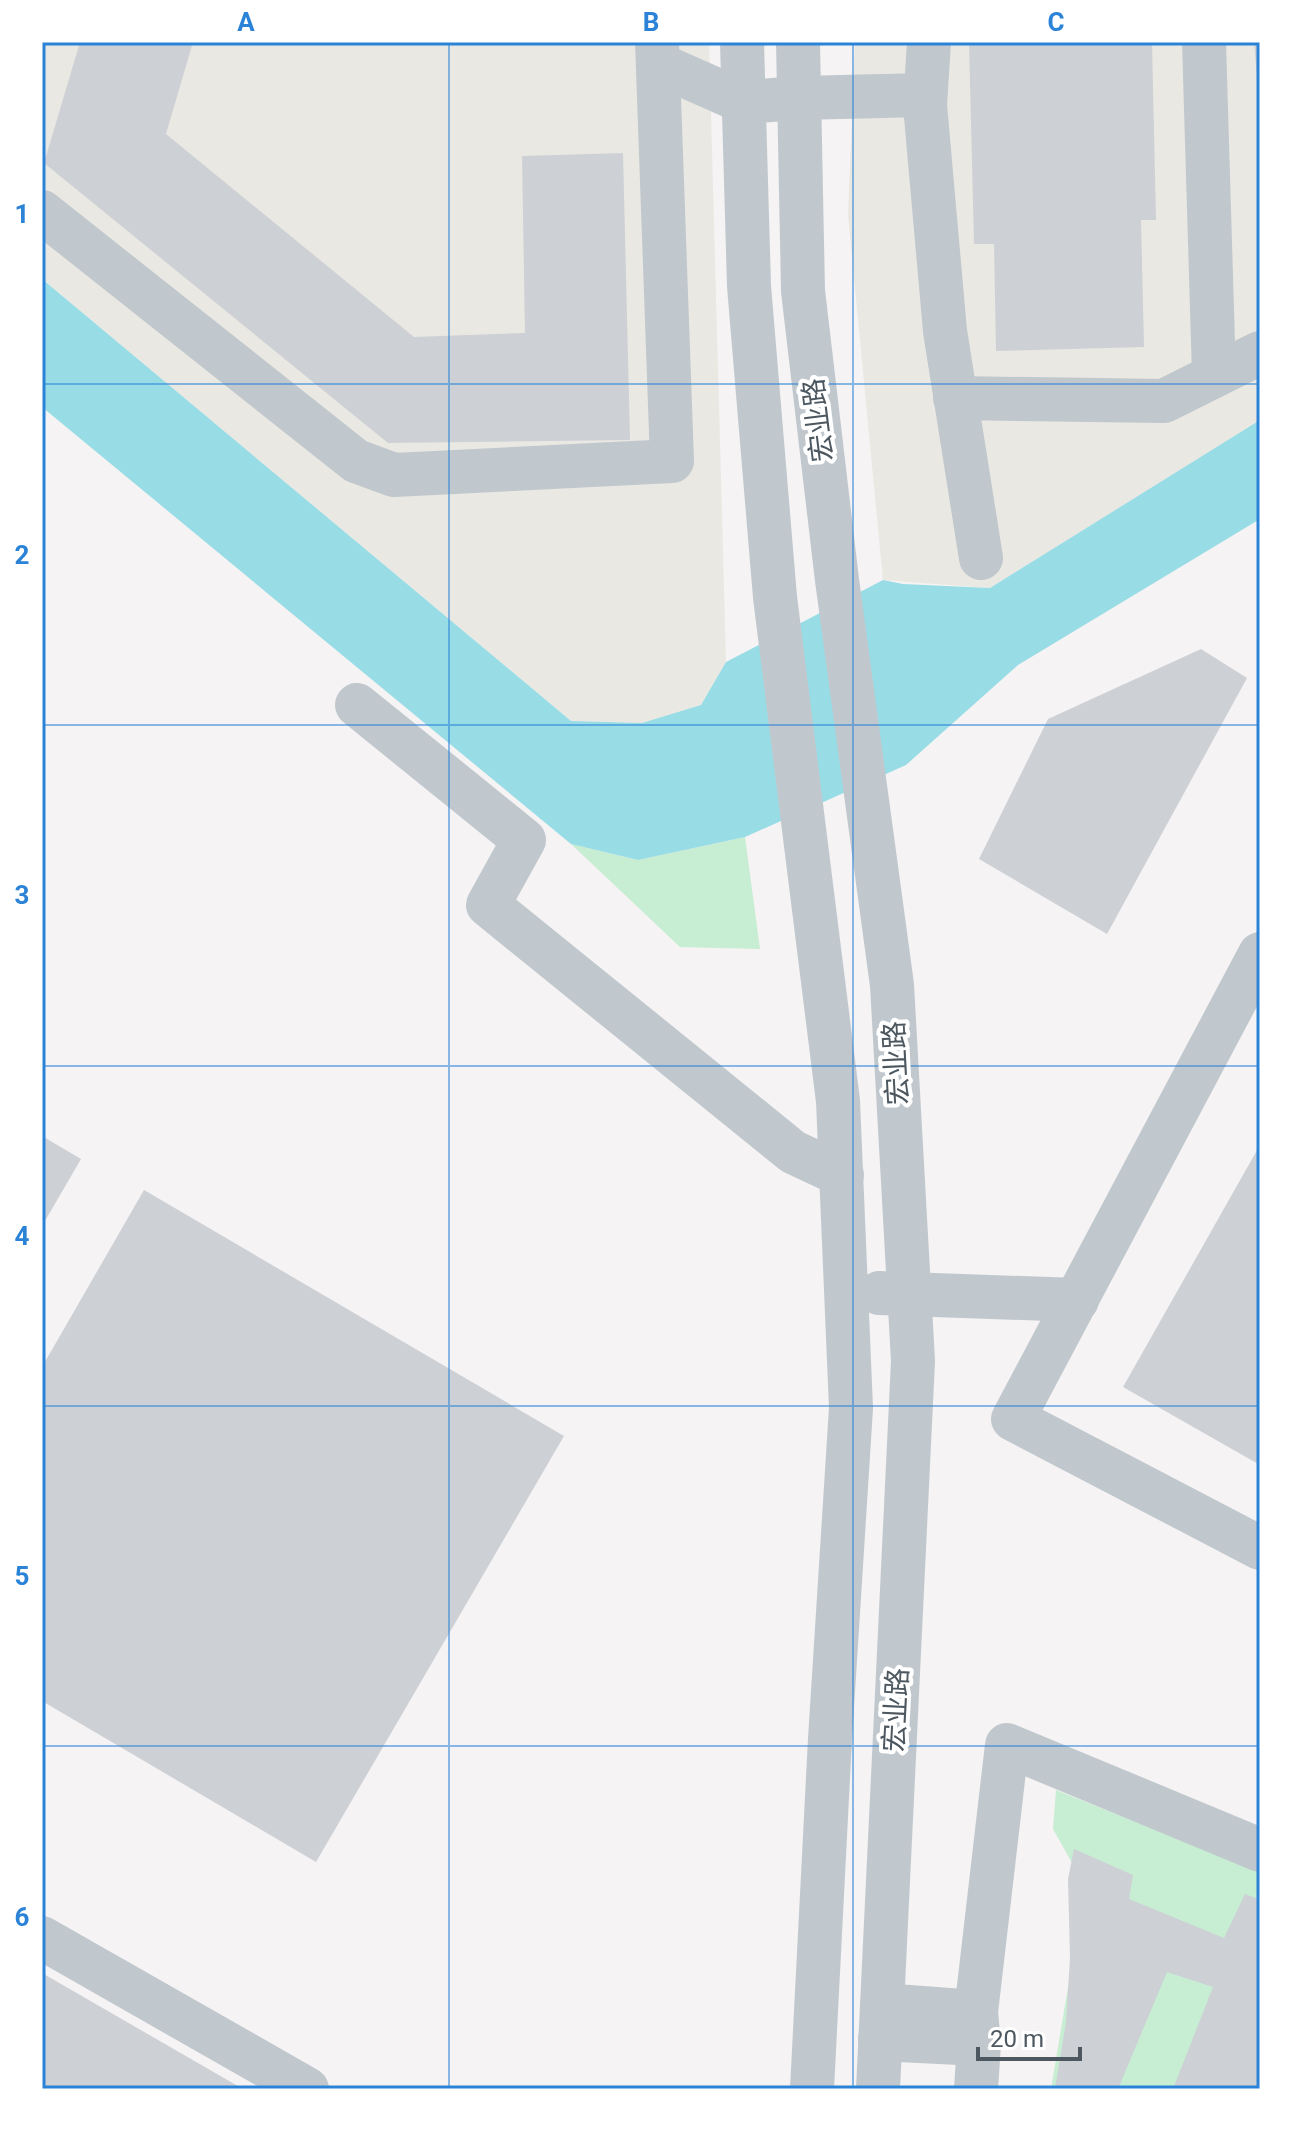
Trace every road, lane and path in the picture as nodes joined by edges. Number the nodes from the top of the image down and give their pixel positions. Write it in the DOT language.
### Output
graph roads {
  1 [pos="742,42"];
  2 [pos="798,42"];
  3 [pos="929,42"];
  4 [pos="1204,42"];
  5 [pos="658,53"];
  6 [pos="925,95"];
  7 [pos="799,98"];
  8 [pos="744,102"];
  9 [pos="42,212"];
  10 [pos="1260,353"];
  11 [pos="1214,376"];
  12 [pos="955,398"];
  13 [pos="981,558"];
  14 [pos="357,705"];
  15 [pos="1260,954"];
  16 [pos="842,1175"];
  17 [pos="846,1290"];
  18 [pos="910,1295"];
  19 [pos="1077,1300"];
  20 [pos="1260,1548"];
  21 [pos="1260,1850"];
  22 [pos="42,1938"];
  23 [pos="881,2022"];
  24 [pos="978,2028"];
  25 [pos="307,2089"];
  26 [pos="812,2089"];
  27 [pos="878,2089"];
  28 [pos="976,2089"];
  1 -- 8 [label="street, 宏业路"];
  2 -- 7 [label="street, 宏业路"];
  3 -- 6 [label="street"];
  4 -- 11 [label="street"];
  5 -- 8 [label="street"];
  5 -- 9 [label="street"];
  6 -- 7 [label="street"];
  6 -- 12 [label="street"];
  7 -- 8 [label="street"];
  7 -- 18 [label="street, 宏业路"];
  8 -- 16 [label="street, 宏业路"];
  10 -- 11 [label="street"];
  11 -- 12 [label="street"];
  12 -- 13 [label="street"];
  14 -- 16 [label="street"];
  15 -- 19 [label="street"];
  16 -- 17 [label="street, 宏业路"];
  17 -- 18 [label="street"];
  17 -- 26 [label="street, 宏业路"];
  18 -- 19 [label="street"];
  18 -- 23 [label="street, 宏业路"];
  19 -- 20 [label="street"];
  21 -- 24 [label="street"];
  22 -- 25 [label="street"];
  23 -- 24 [label="street"];
  23 -- 27 [label="street, 宏业路"];
  24 -- 28 [label="street"];
}
